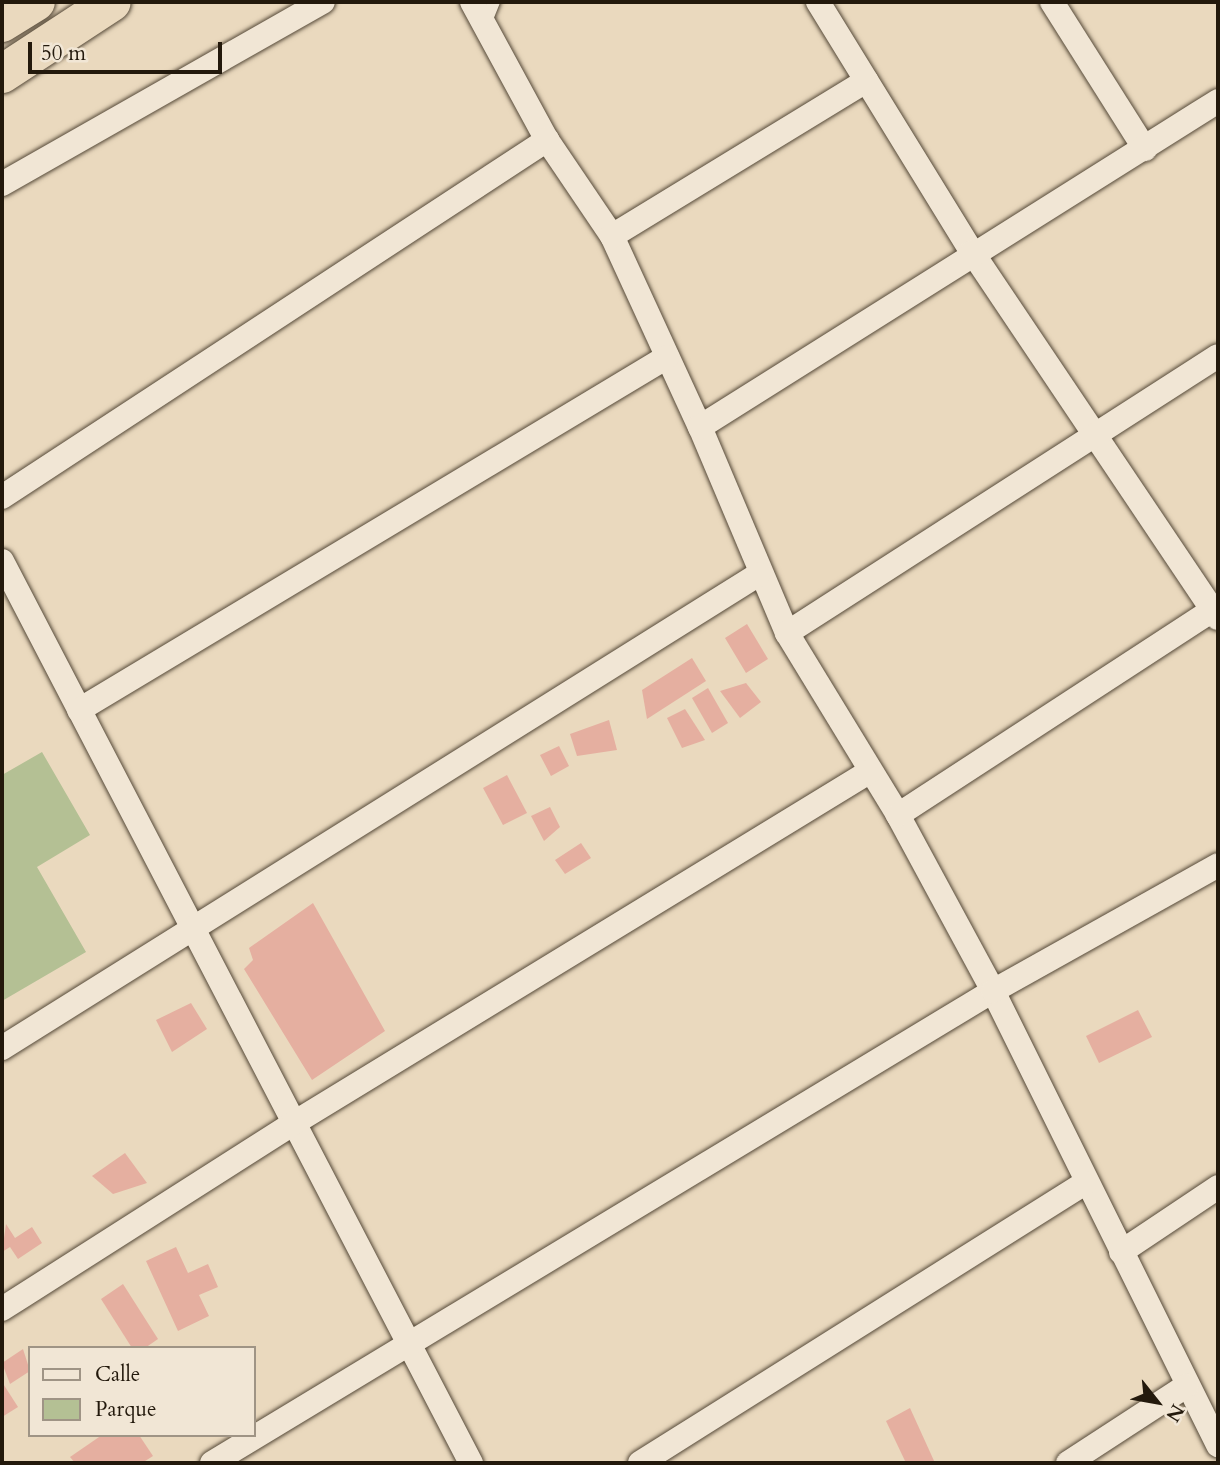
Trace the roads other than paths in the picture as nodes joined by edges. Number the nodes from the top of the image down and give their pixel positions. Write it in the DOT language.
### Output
graph roads {
  1 [pos="36,2"];
  2 [pos="112,2"];
  3 [pos="323,2"];
  4 [pos="472,2"];
  5 [pos="494,2"];
  6 [pos="818,2"];
  7 [pos="1052,2"];
  8 [pos="2,23"];
  9 [pos="484,25"];
  10 [pos="2,74"];
  11 [pos="866,81"];
  12 [pos="1218,100"];
  13 [pos="547,140"];
  14 [pos="1146,149"];
  15 [pos="2,184"];
  16 [pos="612,236"];
  17 [pos="972,252"];
  18 [pos="1218,356"];
  19 [pos="667,357"];
  20 [pos="700,427"];
  21 [pos="1096,436"];
  22 [pos="2,497"];
  23 [pos="2,561"];
  24 [pos="759,574"];
  25 [pos="1216,611"];
  26 [pos="787,633"];
  27 [pos="79,710"];
  28 [pos="869,772"];
  29 [pos="898,816"];
  30 [pos="1218,865"];
  31 [pos="192,928"];
  32 [pos="993,991"];
  33 [pos="2,1048"];
  34 [pos="294,1123"];
  35 [pos="1085,1184"];
  36 [pos="1218,1187"];
  37 [pos="1121,1252"];
  38 [pos="2,1309"];
  39 [pos="408,1341"];
  40 [pos="1186,1386"];
  41 [pos="256,1436"];
  42 [pos="254,1437"];
  43 [pos="1218,1445"];
  44 [pos="212,1463"];
  45 [pos="471,1463"];
  46 [pos="640,1463"];
  47 [pos="1068,1463"];
  1 -- 8 [label="highway"];
  2 -- 10 [label="highway"];
  3 -- 15 [label="street"];
  4 -- 9 [label="street"];
  5 -- 9 [label="lane"];
  6 -- 11 [label="street"];
  7 -- 14 [label="street"];
  9 -- 13 [label="street"];
  11 -- 16 [label="street"];
  11 -- 17 [label="street"];
  12 -- 14 [label="street"];
  13 -- 16 [label="street"];
  13 -- 22 [label="street"];
  14 -- 17 [label="street"];
  16 -- 19 [label="street"];
  17 -- 20 [label="street"];
  17 -- 21 [label="street"];
  18 -- 21 [label="street"];
  19 -- 20 [label="street"];
  19 -- 27 [label="street"];
  20 -- 24 [label="street"];
  21 -- 25 [label="street"];
  21 -- 26 [label="street"];
  23 -- 27 [label="street"];
  24 -- 26 [label="street"];
  24 -- 31 [label="street"];
  25 -- 29 [label="street"];
  26 -- 28 [label="street"];
  27 -- 31 [label="street"];
  28 -- 29 [label="street"];
  28 -- 34 [label="street"];
  29 -- 32 [label="street"];
  30 -- 32 [label="street"];
  31 -- 33 [label="street"];
  31 -- 34 [label="street"];
  32 -- 35 [label="street"];
  32 -- 39 [label="street"];
  34 -- 38 [label="street"];
  34 -- 39 [label="street"];
  35 -- 37 [label="street"];
  35 -- 46 [label="street"];
  36 -- 37 [label="street"];
  37 -- 40 [label="street"];
  39 -- 41 [label="street"];
  39 -- 45 [label="street"];
  40 -- 43 [label="street"];
  40 -- 47 [label="street"];
  42 -- 44 [label="street"];
}
